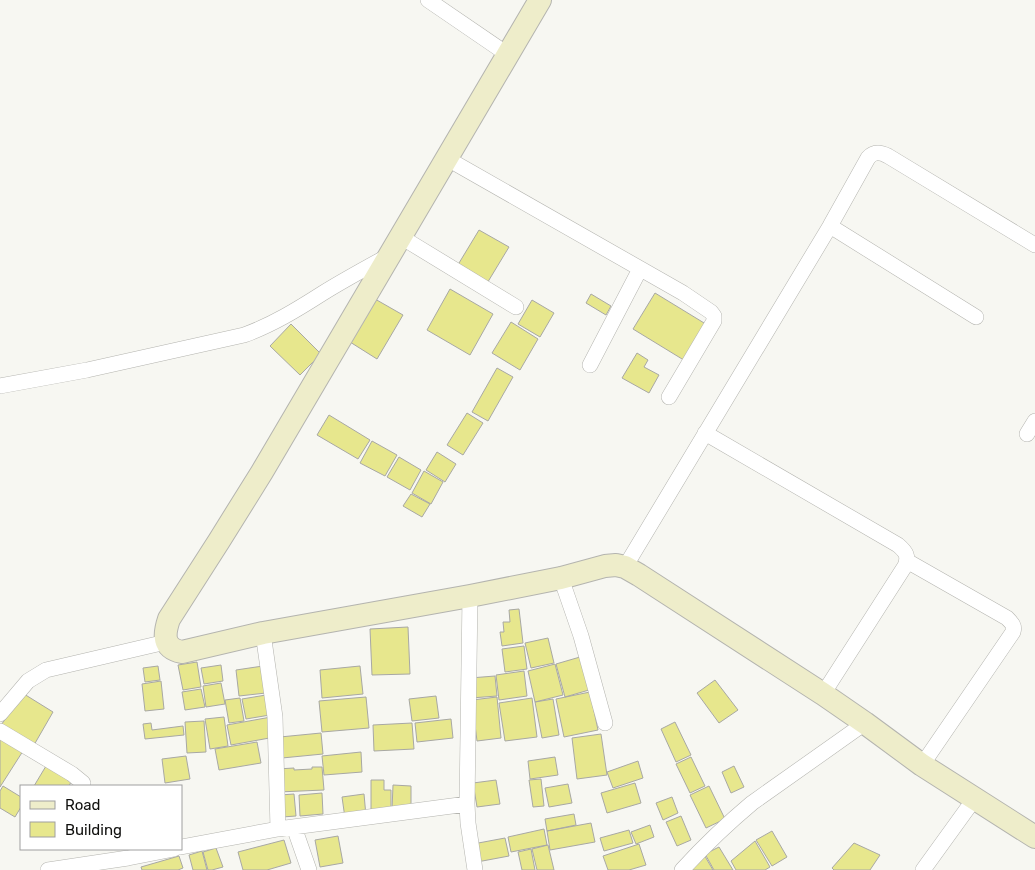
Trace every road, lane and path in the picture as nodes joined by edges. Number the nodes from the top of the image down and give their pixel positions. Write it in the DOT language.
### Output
graph roads {
  1 [pos="428,0"];
  2 [pos="540,0"];
  3 [pos="507,54"];
  4 [pos="446,158"];
  5 [pos="830,226"];
  6 [pos="1035,245"];
  7 [pos="396,246"];
  8 [pos="640,269"];
  9 [pos="516,307"];
  10 [pos="976,317"];
  11 [pos="590,364"];
  12 [pos="0,386"];
  13 [pos="669,397"];
  14 [pos="705,433"];
  15 [pos="907,561"];
  16 [pos="625,568"];
  17 [pos="561,578"];
  18 [pos="470,596"];
  19 [pos="263,633"];
  20 [pos="166,642"];
  21 [pos="823,694"];
  22 [pos="0,714"];
  23 [pos="606,723"];
  24 [pos="865,723"];
  25 [pos="0,731"];
  26 [pos="922,765"];
  27 [pos="83,782"];
  28 [pos="975,798"];
  29 [pos="467,804"];
  30 [pos="294,827"];
  31 [pos="278,829"];
  32 [pos="1032,829"];
  33 [pos="182,847"];
  34 [pos="171,850"];
  35 [pos="131,864"];
  36 [pos="48,870"];
  37 [pos="309,870"];
  38 [pos="475,870"];
  39 [pos="682,870"];
  40 [pos="923,870"];
  1 -- 3 [label="street"];
  2 -- 3 [label="street"];
  3 -- 4 [label="street"];
  4 -- 7 [label="street"];
  4 -- 8 [label="street"];
  5 -- 6 [label="street"];
  5 -- 10 [label="street"];
  5 -- 14 [label="street"];
  7 -- 9 [label="street"];
  7 -- 12 [label="street"];
  7 -- 20 [label="street"];
  8 -- 11 [label="street"];
  8 -- 13 [label="street"];
  14 -- 15 [label="street"];
  14 -- 16 [label="street"];
  15 -- 21 [label="street"];
  15 -- 26 [label="street"];
  16 -- 17 [label="street"];
  16 -- 21 [label="street"];
  17 -- 18 [label="street"];
  17 -- 23 [label="street"];
  18 -- 19 [label="street"];
  18 -- 29 [label="street"];
  19 -- 20 [label="street"];
  19 -- 31 [label="street"];
  20 -- 22 [label="street"];
  21 -- 24 [label="street"];
  24 -- 26 [label="street"];
  24 -- 39 [label="street"];
  25 -- 27 [label="street"];
  26 -- 28 [label="street"];
  28 -- 32 [label="street"];
  28 -- 40 [label="street"];
  29 -- 30 [label="street"];
  29 -- 38 [label="street"];
  30 -- 31 [label="street"];
  30 -- 37 [label="street"];
  31 -- 33 [label="street"];
  34 -- 35 [label="street"];
  35 -- 36 [label="street"];
}
